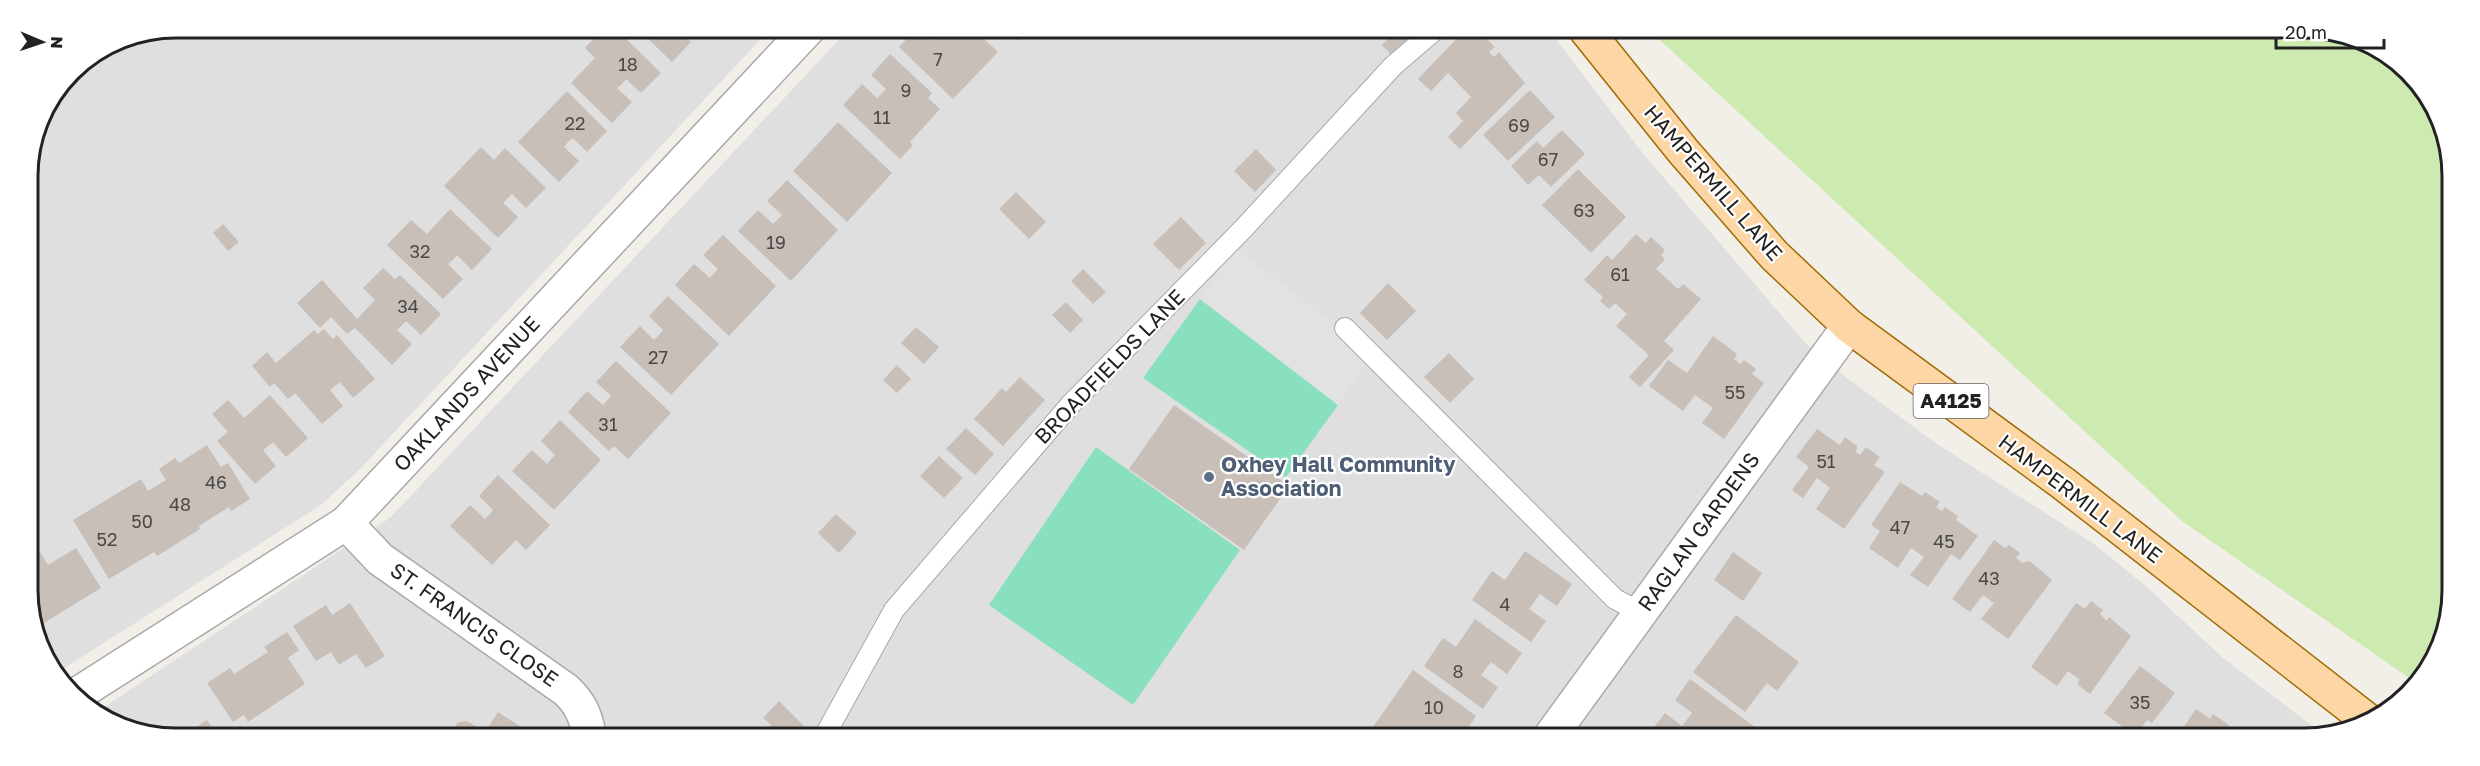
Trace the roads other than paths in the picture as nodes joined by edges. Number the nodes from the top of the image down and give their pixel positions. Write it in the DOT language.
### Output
graph roads {
  1 [pos="800,38"];
  2 [pos="1426,38"];
  3 [pos="1592,38"];
  4 [pos="1849,327"];
  5 [pos="1345,328"];
  6 [pos="346,523"];
  7 [pos="1640,612"];
  8 [pos="82,691"];
  9 [pos="2362,716"];
  10 [pos="588,728"];
  11 [pos="829,728"];
  12 [pos="1556,728"];
  1 -- 6 [label="street, OAKLANDS AVENUE"];
  2 -- 11 [label="lane, BROADFIELDS LANE"];
  3 -- 4 [label="main road, HAMPERMILL LANE / A4125"];
  4 -- 7 [label="street, RAGLAN GARDENS"];
  4 -- 9 [label="main road, HAMPERMILL LANE / A4125"];
  5 -- 7 [label="lane"];
  6 -- 8 [label="street, OAKLANDS AVENUE"];
  6 -- 10 [label="street, ST. FRANCIS CLOSE"];
  7 -- 12 [label="street, RAGLAN GARDENS"];
}
